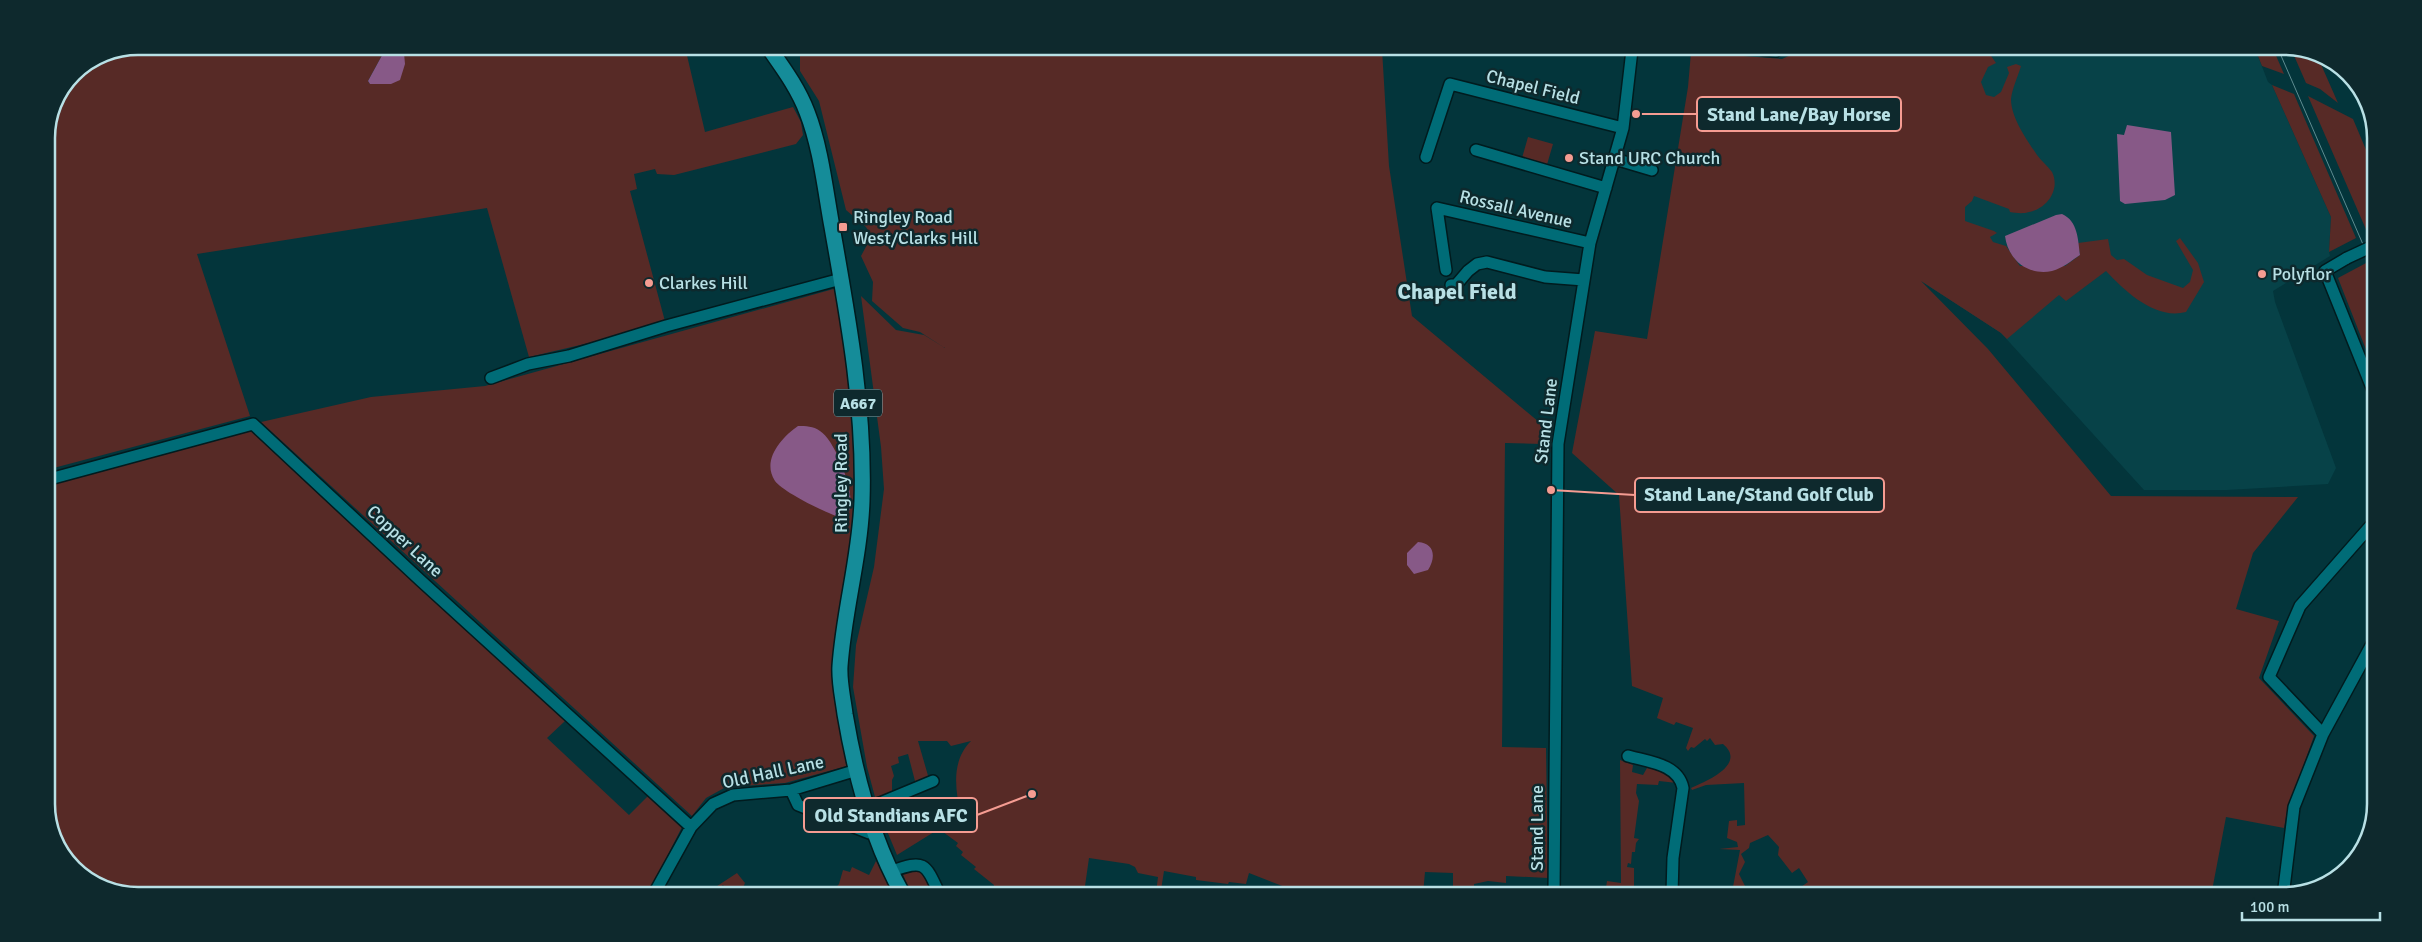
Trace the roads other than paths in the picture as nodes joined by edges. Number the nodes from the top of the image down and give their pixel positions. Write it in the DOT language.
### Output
graph roads {
  1 [pos="774,55"];
  2 [pos="1631,55"];
  3 [pos="1623,128"];
  4 [pos="1476,150"];
  5 [pos="1426,157"];
  6 [pos="1615,158"];
  7 [pos="1652,170"];
  8 [pos="1606,188"];
  9 [pos="1590,244"];
  10 [pos="2367,249"];
  11 [pos="1446,270"];
  12 [pos="841,279"];
  13 [pos="1584,280"];
  14 [pos="1451,285"];
  15 [pos="2367,376"];
  16 [pos="491,378"];
  17 [pos="55,478"];
  18 [pos="2367,530"];
  19 [pos="2367,653"];
  20 [pos="2323,734"];
  21 [pos="1628,756"];
  22 [pos="857,770"];
  23 [pos="934,781"];
  24 [pos="791,790"];
  25 [pos="868,808"];
  26 [pos="692,827"];
  27 [pos="875,830"];
  28 [pos="892,871"];
  29 [pos="658,887"];
  30 [pos="899,887"];
  31 [pos="936,887"];
  32 [pos="1554,887"];
  33 [pos="1672,887"];
  34 [pos="2284,887"];
  1 -- 12 [label="main road, Ringley Road / A667"];
  2 -- 3 [label="street, Stand Lane"];
  3 -- 5 [label="street, Chapel Field"];
  3 -- 6 [label="street, Stand Lane"];
  4 -- 8 [label="street"];
  6 -- 7 [label="street"];
  6 -- 8 [label="street, Stand Lane"];
  8 -- 9 [label="street, Stand Lane"];
  9 -- 11 [label="street, Rossall Avenue"];
  9 -- 13 [label="street, Stand Lane"];
  10 -- 15 [label="street, bridge"];
  12 -- 16 [label="street"];
  12 -- 22 [label="main road, Ringley Road / A667"];
  13 -- 14 [label="street"];
  13 -- 32 [label="street, Stand Lane"];
  17 -- 26 [label="street, Copper Lane"];
  18 -- 20 [label="street"];
  19 -- 20 [label="street"];
  20 -- 34 [label="street"];
  21 -- 33 [label="street"];
  22 -- 24 [label="street, Old Hall Lane"];
  22 -- 25 [label="main road, Ringley Road / A667"];
  23 -- 25 [label="street"];
  24 -- 26 [label="street, Old Hall Lane"];
  24 -- 27 [label="street"];
  25 -- 27 [label="main road, Ringley Road / A667"];
  26 -- 29 [label="street, Old Hall Lane"];
  27 -- 28 [label="main road, Ringley Road / A667"];
  28 -- 30 [label="main road, Ringley Road / A667"];
  28 -- 31 [label="street"];
}
